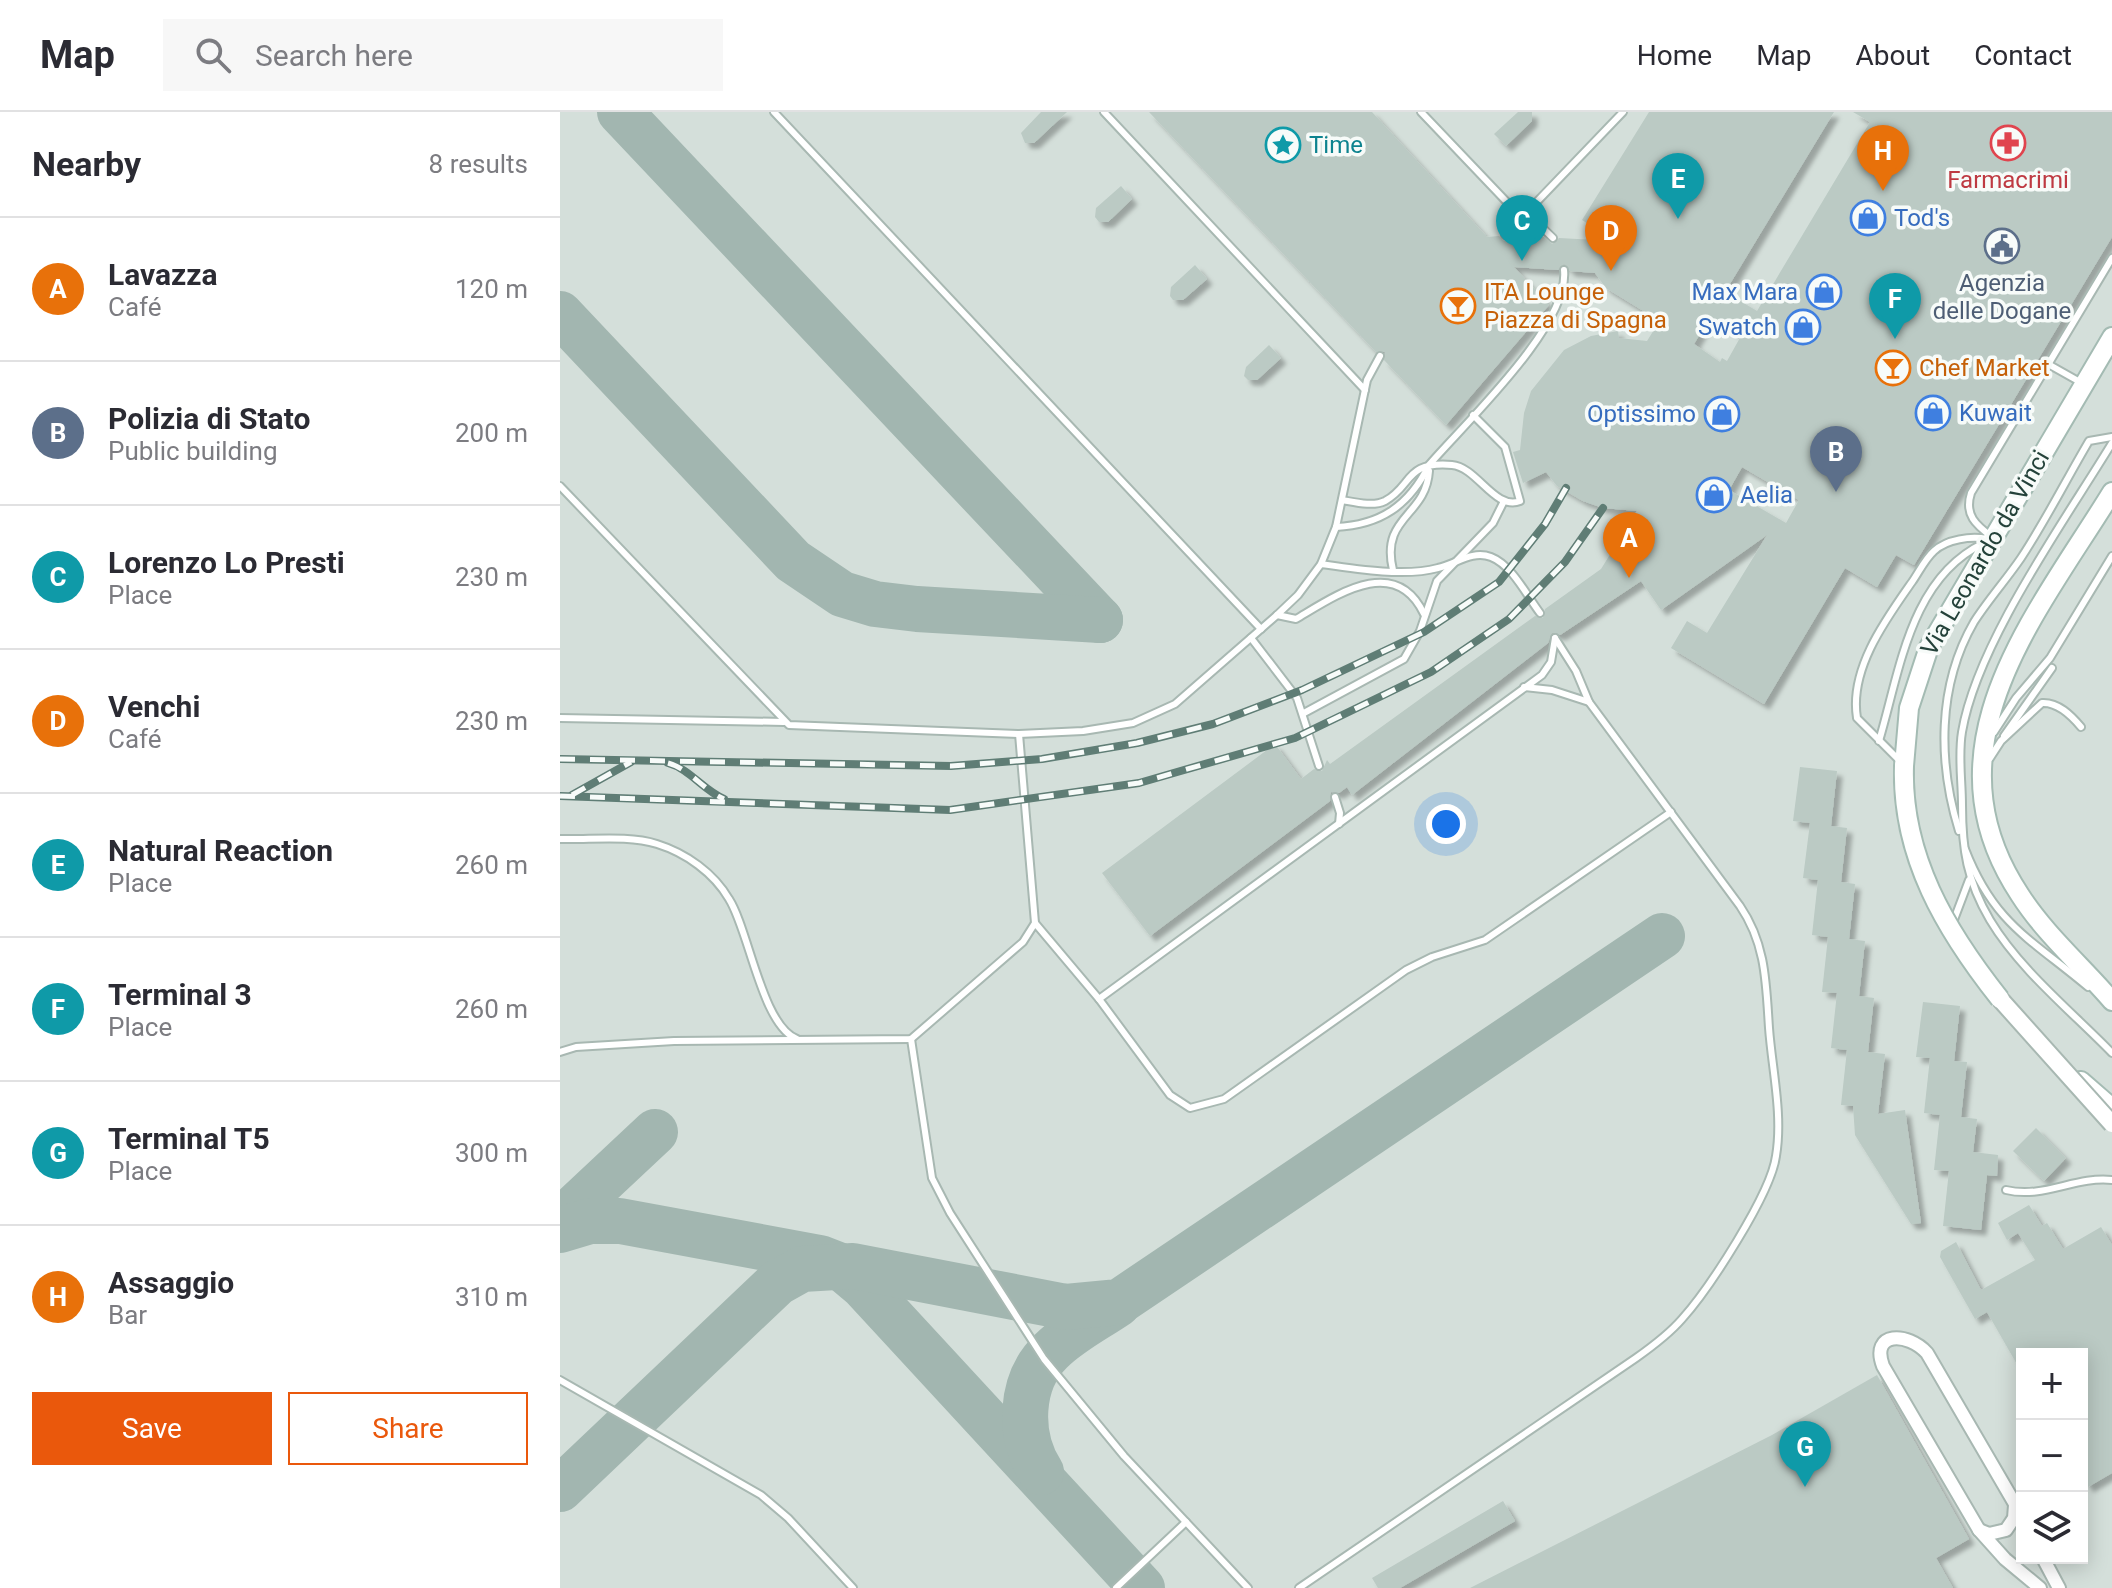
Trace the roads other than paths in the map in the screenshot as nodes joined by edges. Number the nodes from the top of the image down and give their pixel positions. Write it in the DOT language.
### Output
graph roads {
  1 [pos="774,112"];
  2 [pos="1104,112"];
  3 [pos="1421,112"];
  4 [pos="1623,112"];
  5 [pos="1524,215"];
  6 [pos="1505,235"];
  7 [pos="1553,238"];
  8 [pos="2112,258"];
  9 [pos="1564,270"];
  10 [pos="2112,337"];
  11 [pos="1380,356"];
  12 [pos="2048,364"];
  13 [pos="2083,384"];
  14 [pos="1365,390"];
  15 [pos="1473,415"];
  16 [pos="2112,437"];
  17 [pos="2112,443"];
  18 [pos="1429,465"];
  19 [pos="560,486"];
  20 [pos="2112,492"];
  21 [pos="1342,500"];
  22 [pos="1504,501"];
  23 [pos="1336,527"];
  24 [pos="1992,538"];
  25 [pos="2112,556"];
  26 [pos="1321,564"];
  27 [pos="1449,566"];
  28 [pos="1393,570"];
  29 [pos="1540,613"];
  30 [pos="1424,614"];
  31 [pos="1277,615"];
  32 [pos="1261,629"];
  33 [pos="1251,638"];
  34 [pos="2052,668"];
  35 [pos="1524,687"];
  36 [pos="1589,702"];
  37 [pos="1304,713"];
  38 [pos="560,718"];
  39 [pos="784,722"];
  40 [pos="2081,727"];
  41 [pos="1019,734"];
  42 [pos="1879,741"];
  43 [pos="2001,741"];
  44 [pos="1982,764"];
  45 [pos="1319,766"];
  46 [pos="1904,766"];
  47 [pos="1335,797"];
  48 [pos="1671,812"];
  49 [pos="1339,824"];
  50 [pos="560,839"];
  51 [pos="1961,839"];
  52 [pos="1969,880"];
  53 [pos="1035,923"];
  54 [pos="1099,999"];
  55 [pos="2000,999"];
  56 [pos="2112,1001"];
  57 [pos="2112,1007"];
  58 [pos="911,1039"];
  59 [pos="809,1041"];
  60 [pos="560,1052"];
  61 [pos="2112,1053"];
  62 [pos="2112,1110"];
  63 [pos="2112,1124"];
  64 [pos="2112,1180"];
  65 [pos="2006,1190"];
  66 [pos="560,1380"];
  67 [pos="2014,1499"];
  68 [pos="2016,1503"];
  69 [pos="1186,1522"];
  70 [pos="1979,1530"];
  71 [pos="2046,1564"];
  72 [pos="853,1588"];
  73 [pos="1116,1588"];
  74 [pos="1248,1588"];
  75 [pos="1299,1588"];
  76 [pos="2040,1588"];
  77 [pos="2059,1588"];
  1 -- 32 [label="lane"];
  2 -- 14 [label="lane"];
  3 -- 5 [label="lane"];
  4 -- 5 [label="lane"];
  5 -- 6 [label="lane"];
  5 -- 7 [label="lane"];
  8 -- 12 [label="lane"];
  9 -- 15 [label="lane"];
  10 -- 13 [label="main road, Via Leonardo da Vinci"];
  11 -- 14 [label="lane"];
  12 -- 13 [label="lane"];
  12 -- 24 [label="lane"];
  13 -- 24 [label="main road, Via Leonardo da Vinci"];
  14 -- 21 [label="lane"];
  15 -- 18 [label="lane"];
  15 -- 22 [label="lane"];
  16 -- 51 [label="lane"];
  17 -- 51 [label="lane"];
  18 -- 21 [label="lane"];
  18 -- 22 [label="lane"];
  18 -- 23 [label="lane"];
  18 -- 28 [label="lane"];
  19 -- 39 [label="lane"];
  20 -- 44 [label="main road"];
  21 -- 23 [label="lane"];
  22 -- 27 [label="lane"];
  23 -- 26 [label="lane"];
  24 -- 42 [label="lane"];
  24 -- 42 [label="lane"];
  24 -- 46 [label="main road, Via Leonardo da Vinci"];
  25 -- 44 [label="lane"];
  26 -- 28 [label="lane"];
  26 -- 31 [label="lane"];
  27 -- 28 [label="lane"];
  27 -- 29 [label="lane"];
  27 -- 30 [label="lane"];
  30 -- 31 [label="lane"];
  30 -- 37 [label="lane"];
  31 -- 32 [label="lane"];
  32 -- 33 [label="lane"];
  33 -- 37 [label="lane"];
  33 -- 41 [label="lane"];
  34 -- 43 [label="lane"];
  35 -- 36 [label="lane"];
  35 -- 36 [label="lane"];
  35 -- 49 [label="lane"];
  36 -- 48 [label="lane"];
  37 -- 45 [label="lane"];
  38 -- 39 [label="lane"];
  39 -- 41 [label="lane"];
  40 -- 43 [label="lane"];
  41 -- 53 [label="lane"];
  42 -- 46 [label="lane"];
  43 -- 44 [label="lane"];
  44 -- 56 [label="main road"];
  46 -- 55 [label="main road, Via Leonardo da Vinci, bridge"];
  47 -- 49 [label="lane"];
  48 -- 54 [label="lane"];
  48 -- 75 [label="lane"];
  49 -- 54 [label="lane"];
  50 -- 59 [label="lane"];
  51 -- 52 [label="lane"];
  51 -- 57 [label="lane"];
  52 -- 61 [label="lane"];
  52 -- 62 [label="lane"];
  53 -- 54 [label="lane"];
  53 -- 58 [label="lane"];
  55 -- 62 [label="main road, Via Leonardo da Vinci, bridge"];
  55 -- 63 [label="street, bridge"];
  58 -- 59 [label="lane"];
  58 -- 69 [label="lane"];
  59 -- 60 [label="lane"];
  64 -- 65 [label="lane"];
  66 -- 72 [label="lane"];
  67 -- 68 [label="street"];
  67 -- 70 [label="street"];
  67 -- 70 [label="street"];
  69 -- 73 [label="lane"];
  69 -- 74 [label="lane"];
  70 -- 76 [label="street"];
  71 -- 77 [label="street"];
}
